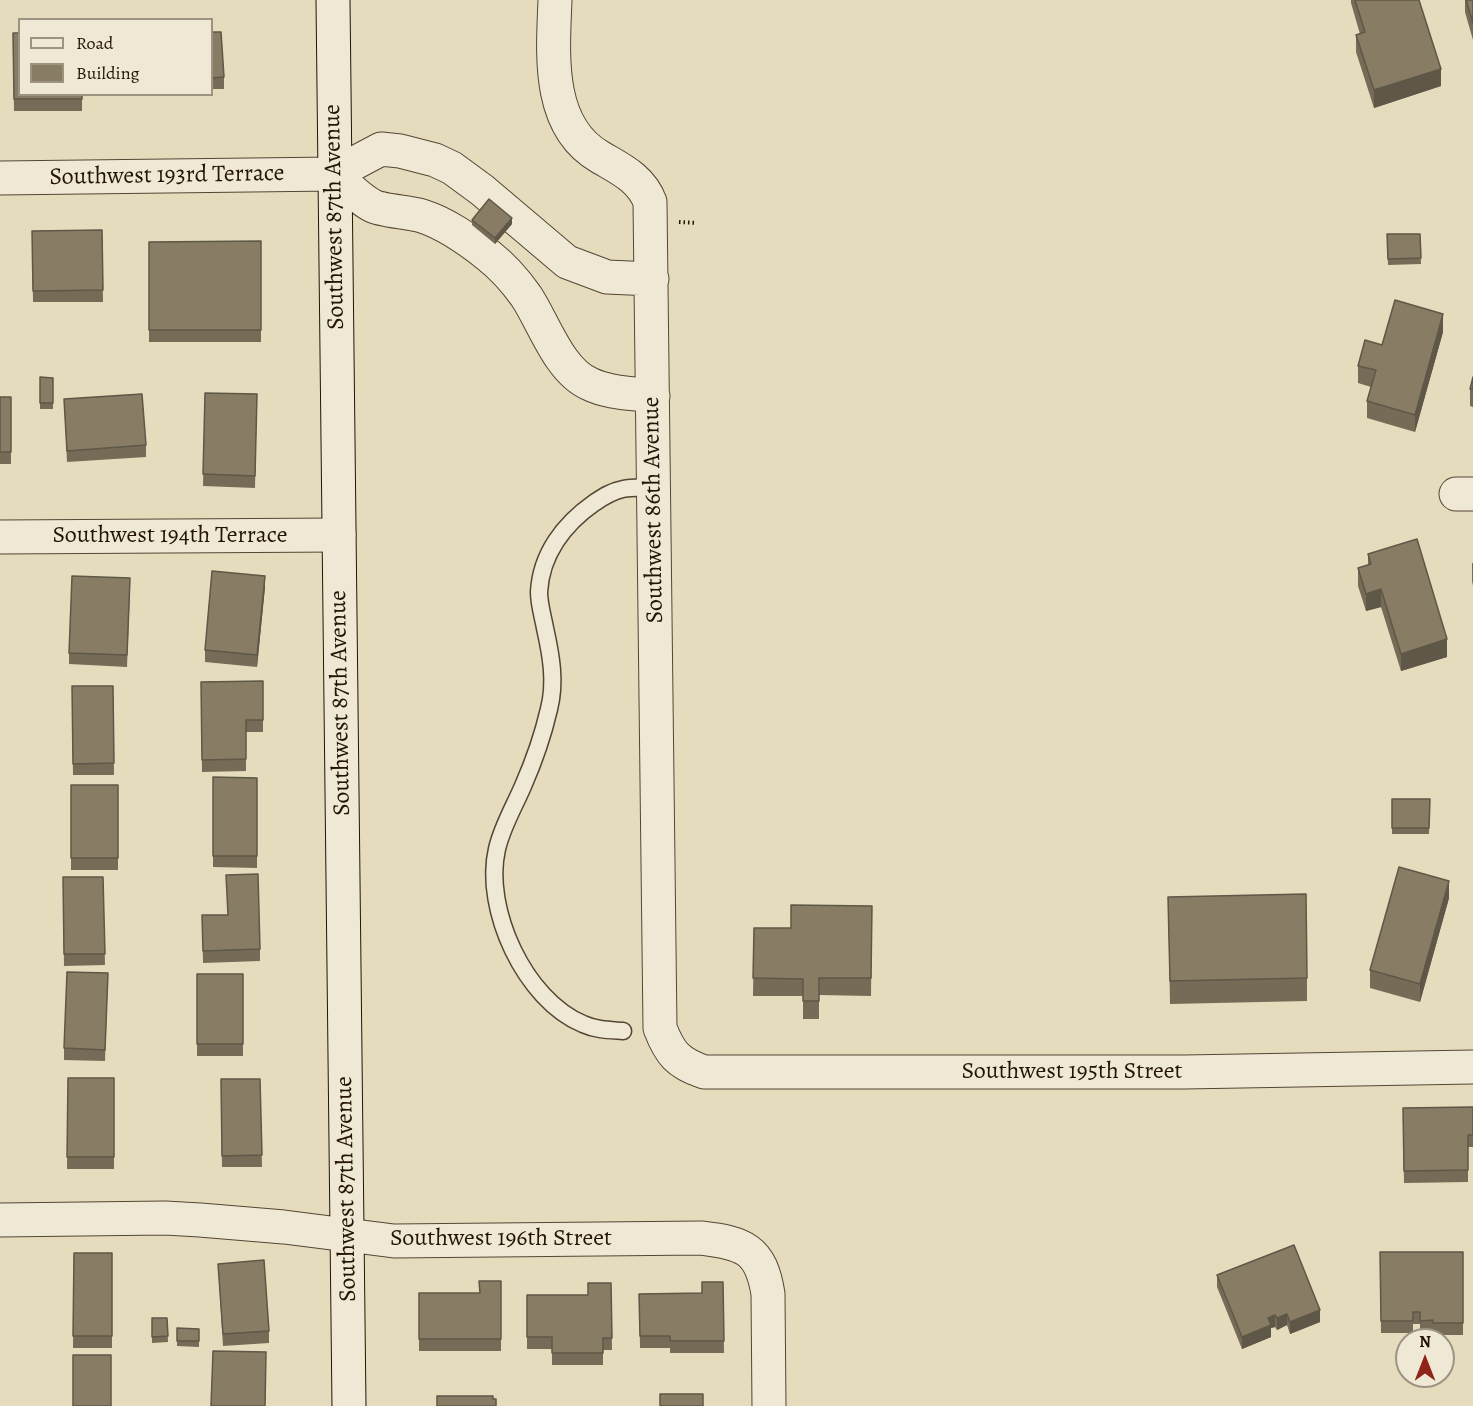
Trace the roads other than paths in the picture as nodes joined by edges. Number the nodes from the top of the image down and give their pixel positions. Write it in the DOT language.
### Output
graph roads {
  1 [pos="333,0"];
  2 [pos="555,0"];
  3 [pos="334,174"];
  4 [pos="0,178"];
  5 [pos="470,181"];
  6 [pos="444,225"];
  7 [pos="550,247"];
  8 [pos="652,279"];
  9 [pos="515,283"];
  10 [pos="652,396"];
  11 [pos="654,487"];
  12 [pos="339,535"];
  13 [pos="0,537"];
  14 [pos="623,1031"];
  15 [pos="675,1056"];
  16 [pos="1473,1067"];
  17 [pos="0,1220"];
  18 [pos="348,1235"];
  19 [pos="349,1406"];
  20 [pos="769,1406"];
  1 -- 3 [label="street, Southwest 87th Avenue"];
  2 -- 8 [label="street, Southwest 86th Avenue"];
  3 -- 4 [label="street, Southwest 193rd Terrace"];
  3 -- 5 [label="street"];
  3 -- 6 [label="street"];
  3 -- 12 [label="street, Southwest 87th Avenue"];
  5 -- 6 [label="street"];
  5 -- 7 [label="street"];
  6 -- 9 [label="street"];
  7 -- 8 [label="street"];
  7 -- 9 [label="street"];
  8 -- 10 [label="street, Southwest 86th Avenue"];
  9 -- 10 [label="street"];
  10 -- 11 [label="street, Southwest 86th Avenue"];
  11 -- 14 [label="lane"];
  11 -- 15 [label="street, Southwest 86th Avenue"];
  12 -- 13 [label="street, Southwest 194th Terrace"];
  12 -- 18 [label="street, Southwest 87th Avenue"];
  15 -- 16 [label="street, Southwest 195th Street"];
  17 -- 18 [label="street, Southwest 196th Street"];
  18 -- 19 [label="street, Southwest 87th Avenue"];
  18 -- 20 [label="street, Southwest 196th Street"];
}
